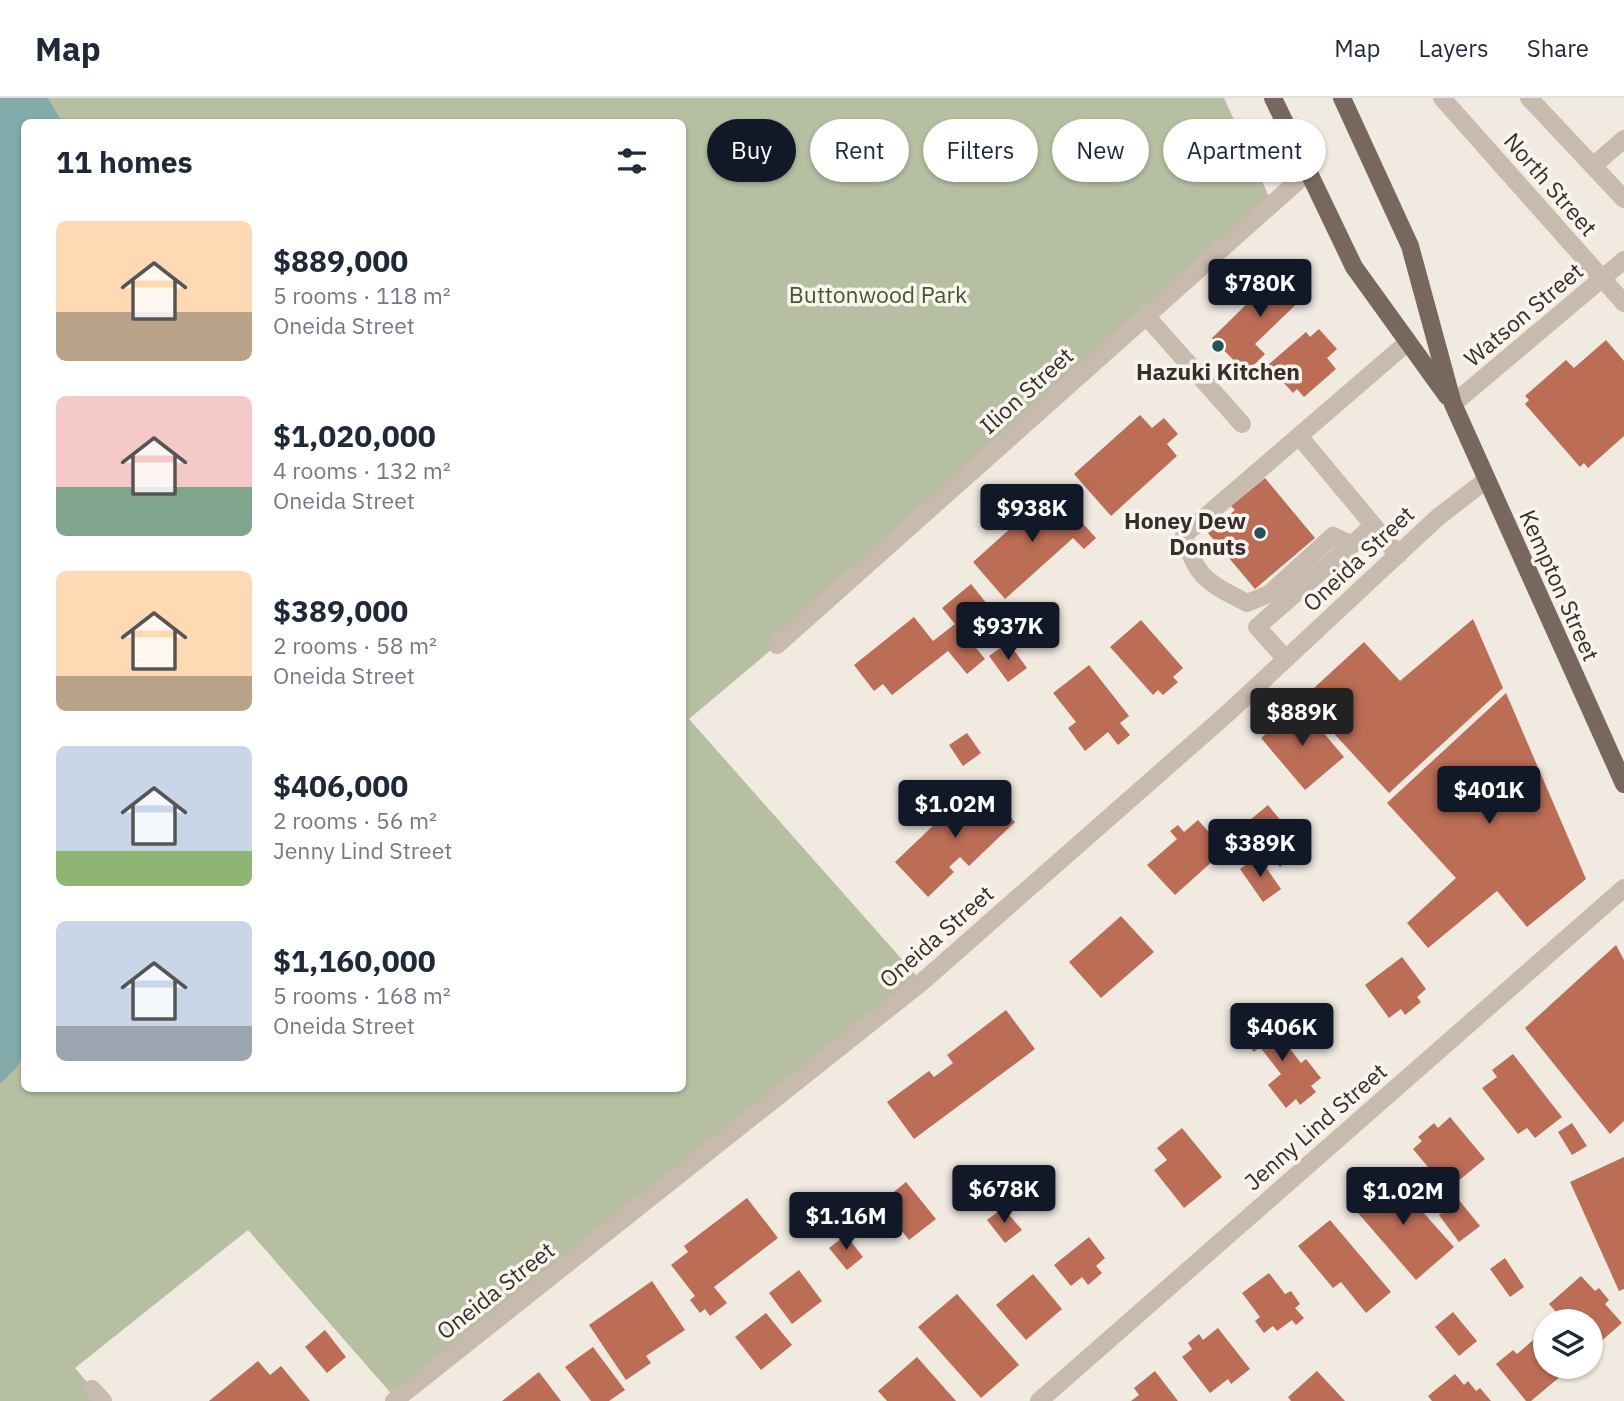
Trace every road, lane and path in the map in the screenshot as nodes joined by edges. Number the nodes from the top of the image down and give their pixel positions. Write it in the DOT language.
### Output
graph roads {
  1 [pos="1273,98"];
  2 [pos="1342,98"];
  3 [pos="1442,98"];
  4 [pos="1529,98"];
  5 [pos="1283,119"];
  6 [pos="1624,139"];
  7 [pos="1593,166"];
  8 [pos="1297,182"];
  9 [pos="1313,182"];
  10 [pos="1624,199"];
  11 [pos="1624,260"];
  12 [pos="1602,279"];
  13 [pos="1624,303"];
  14 [pos="1146,316"];
  15 [pos="1408,342"];
  16 [pos="1453,404"];
  17 [pos="1242,424"];
  18 [pos="1298,436"];
  19 [pos="1486,480"];
  20 [pos="1373,526"];
  21 [pos="1352,545"];
  22 [pos="1398,555"];
  23 [pos="778,645"];
  24 [pos="1286,660"];
  25 [pos="1624,784"];
  26 [pos="1624,888"];
  27 [pos="394,1401"];
  28 [pos="1039,1401"];
  1 -- 5 [label="main road, Kempton Street"];
  2 -- 16 [label="main road, Kempton Street"];
  3 -- 12 [label="street, North Street"];
  4 -- 7 [label="street"];
  6 -- 7 [label="street"];
  7 -- 10 [label="street"];
  8 -- 14 [label="street, Ilion Street"];
  9 -- 15 [label="main road, Kempton Street"];
  11 -- 12 [label="street, Watson Street"];
  12 -- 13 [label="street, North Street"];
  12 -- 16 [label="street, Watson Street"];
  14 -- 17 [label="street"];
  14 -- 23 [label="street, Ilion Street"];
  15 -- 16 [label="main road, Kempton Street"];
  15 -- 18 [label="street"];
  16 -- 19 [label="main road, Kempton Street"];
  18 -- 20 [label="street"];
  18 -- 21 [label="street"];
  19 -- 22 [label="street, Oneida Street"];
  19 -- 25 [label="main road, Kempton Street"];
  20 -- 21 [label="street"];
  20 -- 22 [label="street"];
  21 -- 24 [label="street"];
  22 -- 24 [label="street, Oneida Street"];
  24 -- 27 [label="street, Oneida Street"];
  26 -- 28 [label="street, Jenny Lind Street"];
}
